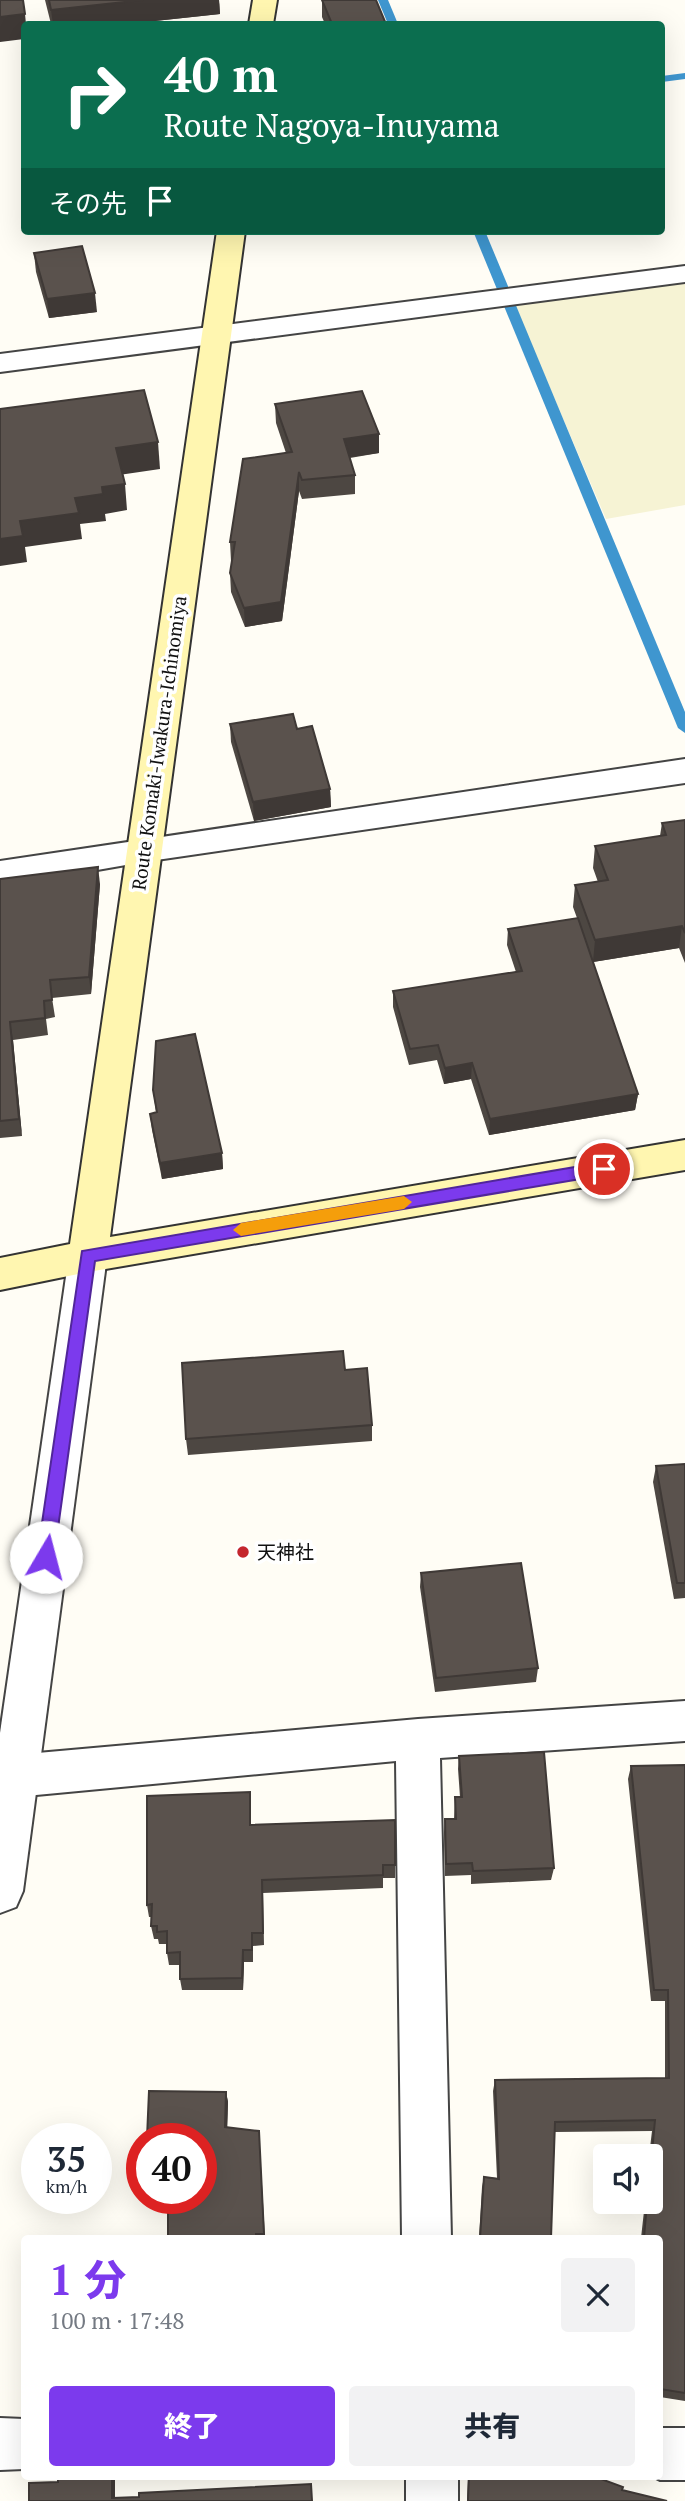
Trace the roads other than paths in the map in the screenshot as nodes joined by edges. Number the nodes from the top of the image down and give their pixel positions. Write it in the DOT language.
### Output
graph roads {
  1 [pos="265,0"];
  2 [pos="262,21"];
  3 [pos="230,235"];
  4 [pos="685,274"];
  5 [pos="216,332"];
  6 [pos="0,363"];
  7 [pos="685,771"];
  8 [pos="144,850"];
  9 [pos="0,874"];
  10 [pos="685,1155"];
  11 [pos="88,1256"];
  12 [pos="0,1274"];
  13 [pos="685,1721"];
  14 [pos="418,1739"];
  15 [pos="15,1776"];
  16 [pos="0,1891"];
  17 [pos="427,2235"];
  18 [pos="0,2444"];
  19 [pos="21,2444"];
  20 [pos="663,2454"];
  21 [pos="685,2454"];
  22 [pos="432,2480"];
  23 [pos="432,2501"];
  1 -- 2 [label="main road"];
  3 -- 5 [label="main road, Route Komaki-Iwakura-Ichinomiya"];
  4 -- 5 [label="street"];
  5 -- 6 [label="street"];
  5 -- 8 [label="main road, Route Komaki-Iwakura-Ichinomiya"];
  7 -- 8 [label="street"];
  8 -- 9 [label="street"];
  8 -- 11 [label="main road, Route Komaki-Iwakura-Ichinomiya"];
  10 -- 11 [label="main road"];
  11 -- 12 [label="main road"];
  11 -- 15 [label="street"];
  13 -- 14 [label="street"];
  14 -- 15 [label="street"];
  14 -- 17 [label="street"];
  15 -- 16 [label="street"];
  18 -- 19 [label="street"];
  20 -- 21 [label="street"];
  22 -- 23 [label="street"];
}
